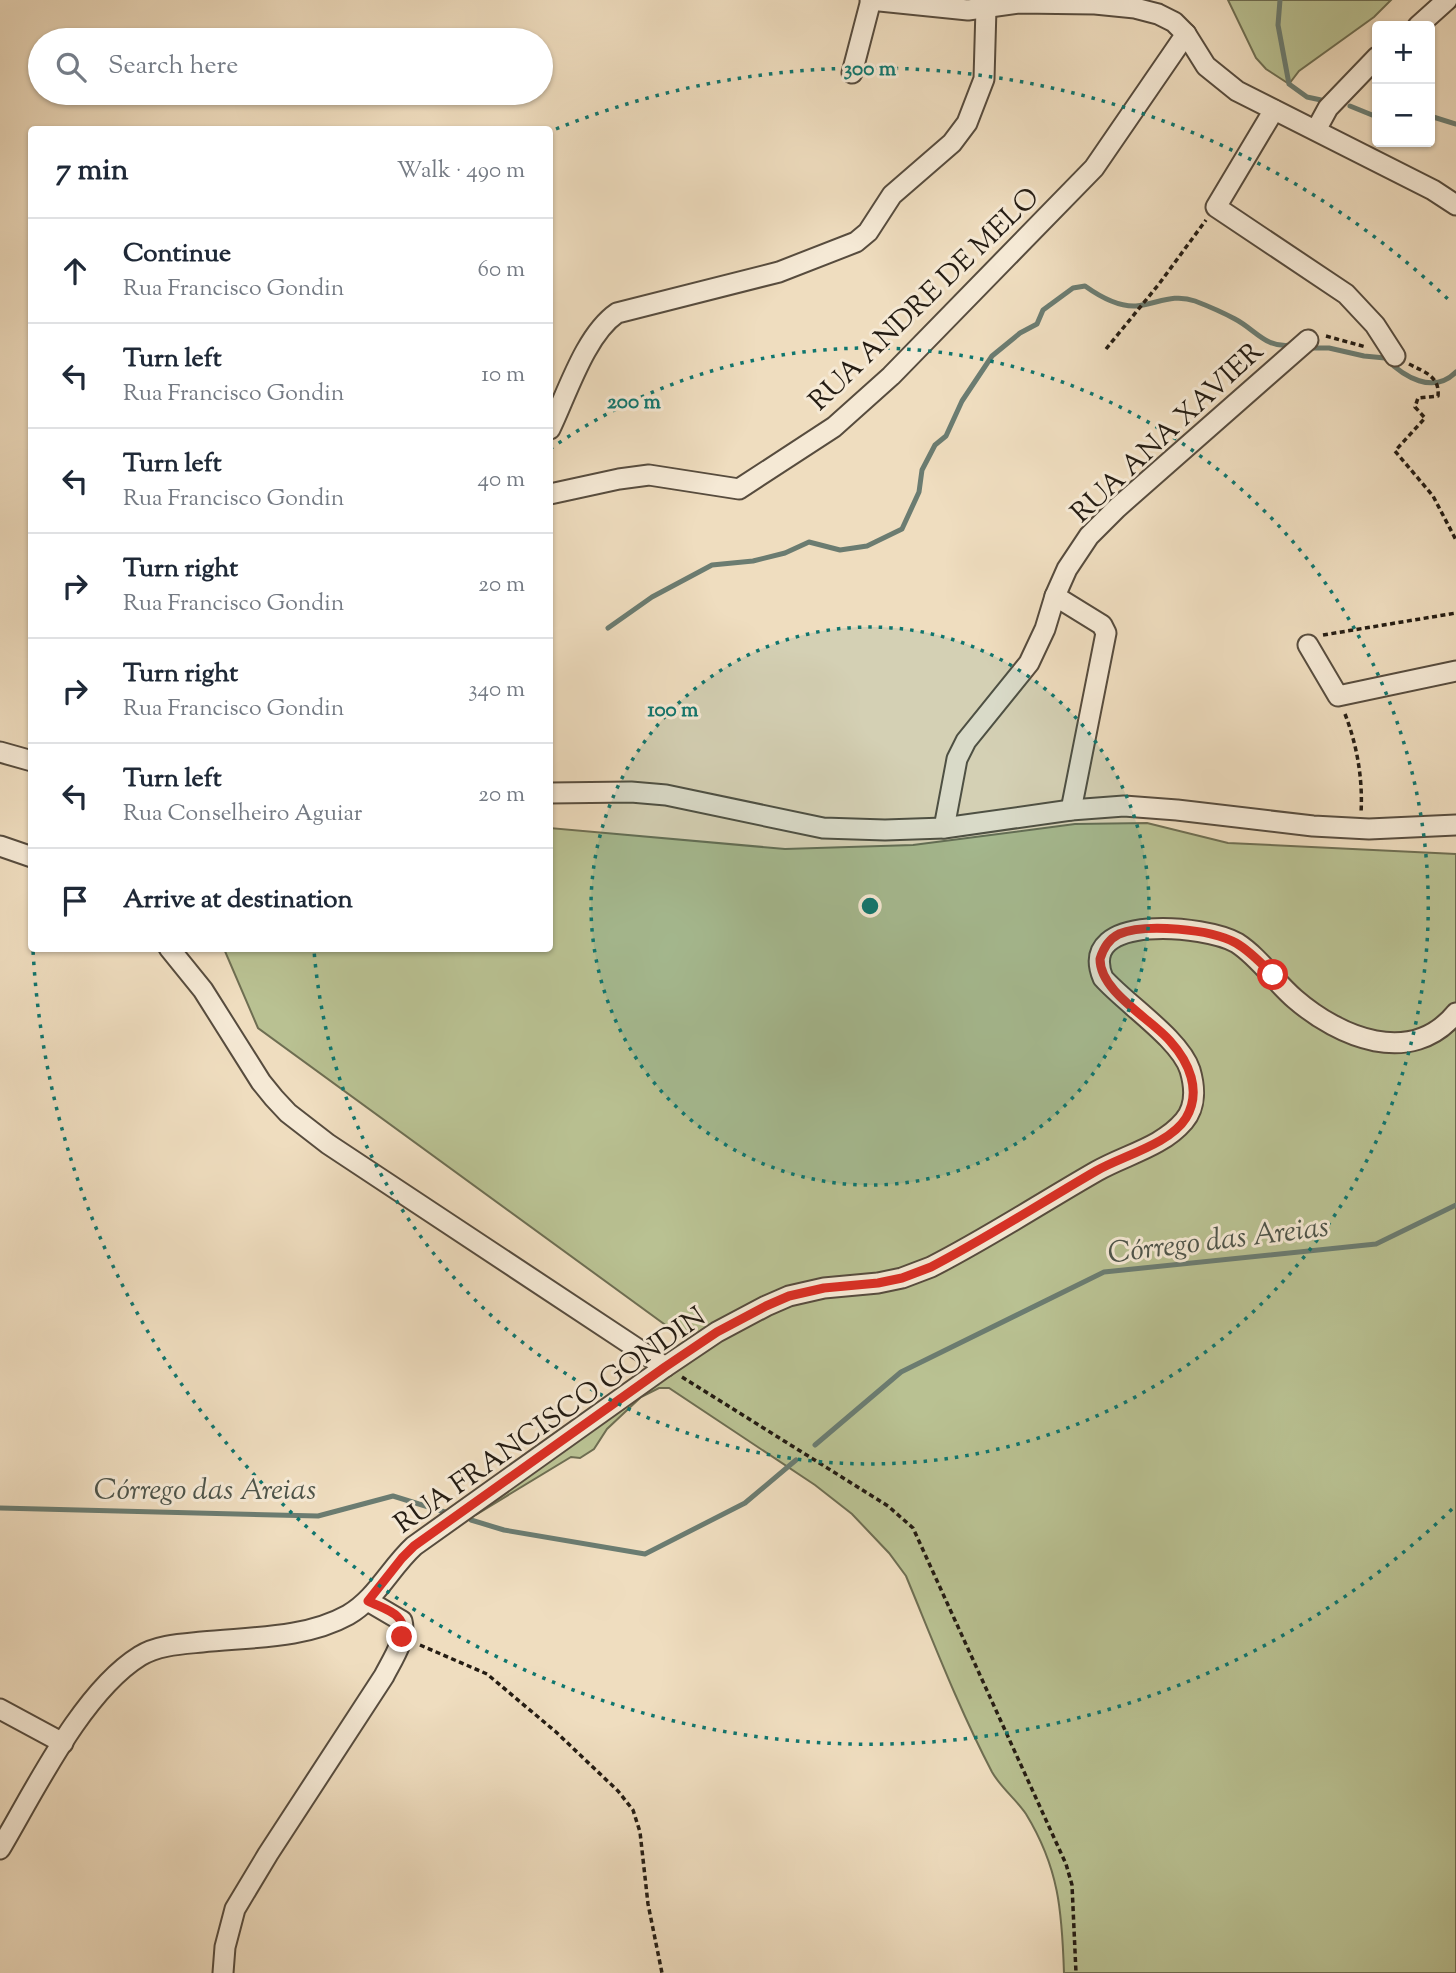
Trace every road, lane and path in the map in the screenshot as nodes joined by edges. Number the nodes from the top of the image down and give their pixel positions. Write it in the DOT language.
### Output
graph roads {
  1 [pos="871,0"];
  2 [pos="1447,0"];
  3 [pos="986,8"];
  4 [pos="1424,21"];
  5 [pos="1186,34"];
  6 [pos="1372,62"];
  7 [pos="852,73"];
  8 [pos="1274,110"];
  9 [pos="1316,130"];
  10 [pos="1456,205"];
  11 [pos="1216,207"];
  12 [pos="1303,343"];
  13 [pos="1106,349"];
  14 [pos="1395,356"];
  15 [pos="1438,384"];
  16 [pos="553,423"];
  17 [pos="553,493"];
  18 [pos="1456,540"];
  19 [pos="1055,596"];
  20 [pos="1456,613"];
  21 [pos="1308,645"];
  22 [pos="1456,671"];
  23 [pos="1338,695"];
  24 [pos="0,752"];
  25 [pos="28,760"];
  26 [pos="553,793"];
  27 [pos="1071,810"];
  28 [pos="1456,825"];
  29 [pos="944,828"];
  30 [pos="1360,828"];
  31 [pos="0,846"];
  32 [pos="28,856"];
  33 [pos="172,952"];
  34 [pos="1456,1013"];
  35 [pos="665,1367"];
  36 [pos="368,1601"];
  37 [pos="402,1637"];
  38 [pos="0,1709"];
  39 [pos="63,1743"];
  40 [pos="0,1849"];
  41 [pos="223,1973"];
  42 [pos="662,1973"];
  43 [pos="1076,1973"];
  1 -- 3 [label="street"];
  1 -- 7 [label="street"];
  2 -- 4 [label="street"];
  3 -- 5 [label="street"];
  3 -- 16 [label="street"];
  5 -- 8 [label="street"];
  5 -- 17 [label="street, RUA ANDRE DE MELO"];
  6 -- 9 [label="street"];
  8 -- 9 [label="street"];
  8 -- 11 [label="street"];
  9 -- 10 [label="street"];
  11 -- 13 [label="path"];
  11 -- 14 [label="street"];
  12 -- 19 [label="street, RUA ANA XAVIER"];
  15 -- 18 [label="path"];
  19 -- 27 [label="street"];
  19 -- 29 [label="street, RUA ANA XAVIER"];
  20 -- 21 [label="path"];
  21 -- 23 [label="street"];
  22 -- 23 [label="street"];
  23 -- 30 [label="path"];
  24 -- 25 [label="street"];
  26 -- 29 [label="street"];
  27 -- 29 [label="street"];
  27 -- 30 [label="street"];
  28 -- 30 [label="street"];
  31 -- 32 [label="street"];
  33 -- 35 [label="street"];
  34 -- 35 [label="street, RUA FRANCISCO GONDIN"];
  35 -- 36 [label="street, RUA FRANCISCO GONDIN"];
  35 -- 43 [label="path"];
  36 -- 37 [label="street"];
  36 -- 39 [label="street, RUA FRANCISCO GONDIN"];
  37 -- 41 [label="street"];
  37 -- 42 [label="path"];
  38 -- 39 [label="street"];
  39 -- 40 [label="street, RUA FRANCISCO GONDIN"];
}
